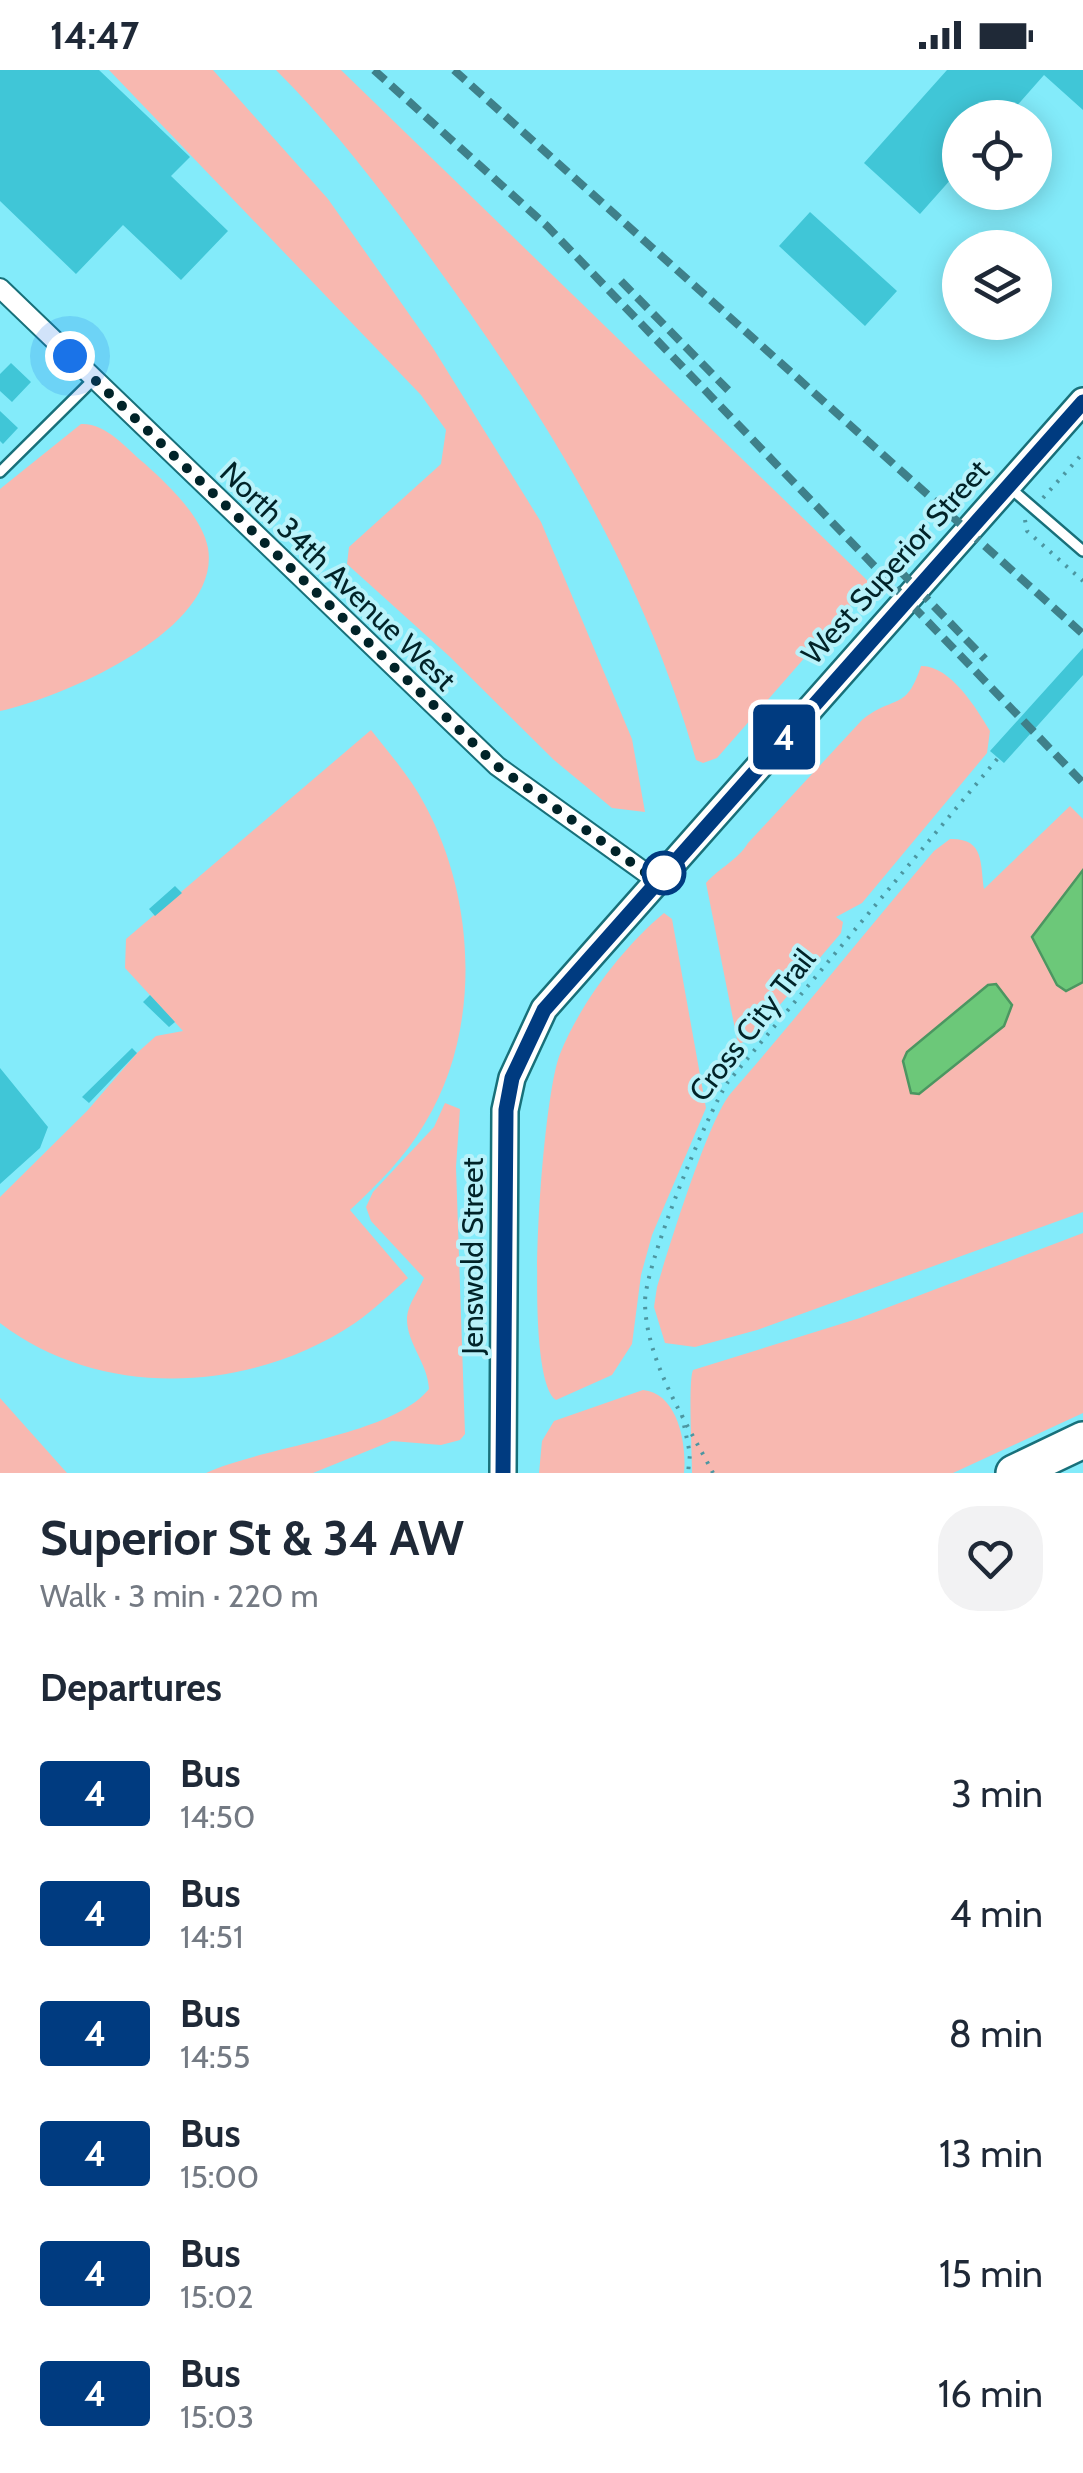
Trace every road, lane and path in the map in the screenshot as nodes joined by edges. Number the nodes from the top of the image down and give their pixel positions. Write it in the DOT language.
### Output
graph roads {
  1 [pos="0,288"];
  2 [pos="94,379"];
  3 [pos="1083,402"];
  4 [pos="1083,453"];
  5 [pos="0,472"];
  6 [pos="1007,485"];
  7 [pos="1034,507"];
  8 [pos="1083,550"];
  9 [pos="1083,582"];
  10 [pos="998,758"];
  11 [pos="657,881"];
  12 [pos="526,1041"];
  13 [pos="681,1411"];
  14 [pos="1083,1440"];
  15 [pos="502,1473"];
  16 [pos="688,1473"];
  17 [pos="713,1473"];
  18 [pos="1014,1473"];
  1 -- 2 [label="street, North 34th Avenue West"];
  2 -- 5 [label="lane"];
  2 -- 11 [label="street, North 34th Avenue West"];
  3 -- 6 [label="street, West Superior Street"];
  4 -- 7 [label="path"];
  6 -- 7 [label="lane"];
  6 -- 11 [label="street, West Superior Street"];
  7 -- 8 [label="lane"];
  7 -- 9 [label="path"];
  10 -- 13 [label="path, Cross City Trail"];
  11 -- 12 [label="street, West Superior Street"];
  12 -- 15 [label="street, Jenswold Street"];
  13 -- 16 [label="path"];
  13 -- 17 [label="path, Cross City Trail"];
  14 -- 18 [label="highway"];
}
